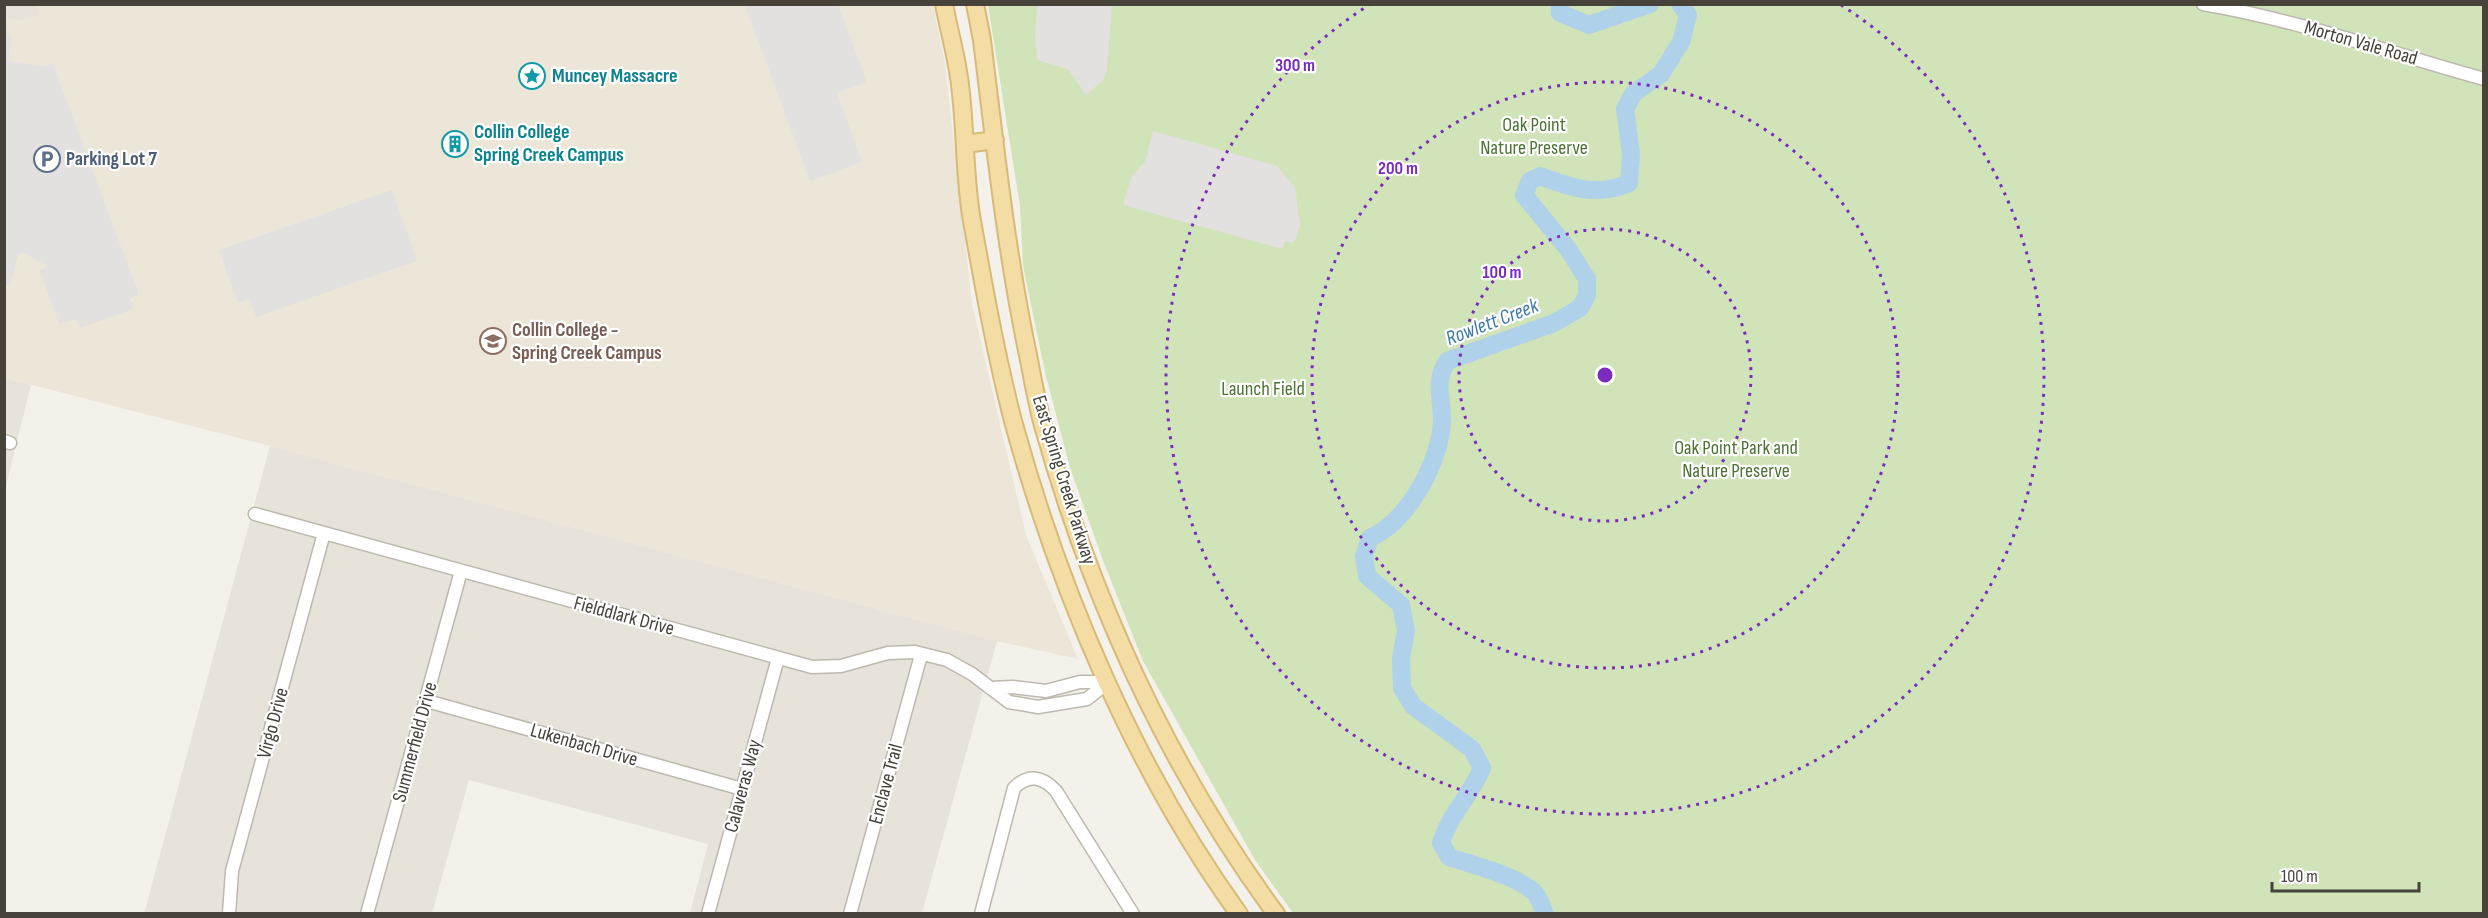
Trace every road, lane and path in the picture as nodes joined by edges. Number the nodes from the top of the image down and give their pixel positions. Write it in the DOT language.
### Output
graph roads {
  1 [pos="944,4"];
  2 [pos="975,4"];
  3 [pos="2203,4"];
  4 [pos="2484,79"];
  5 [pos="995,140"];
  6 [pos="965,144"];
  7 [pos="255,514"];
  8 [pos="324,533"];
  9 [pos="461,571"];
  10 [pos="921,655"];
  11 [pos="778,658"];
  12 [pos="1132,670"];
  13 [pos="1108,682"];
  14 [pos="990,688"];
  15 [pos="427,701"];
  16 [pos="742,789"];
  17 [pos="229,914"];
  18 [pos="367,914"];
  19 [pos="708,914"];
  20 [pos="850,914"];
  21 [pos="981,914"];
  22 [pos="1133,914"];
  23 [pos="1239,914"];
  24 [pos="1276,914"];
  1 -- 6 [label="main road, East Spring Creek Parkway"];
  2 -- 5 [label="main road, East Spring Creek Parkway"];
  3 -- 4 [label="street, Morton Vale Road"];
  5 -- 6 [label="main road"];
  5 -- 12 [label="main road, East Spring Creek Parkway"];
  6 -- 13 [label="main road, East Spring Creek Parkway"];
  7 -- 8 [label="street, Fielddlark Drive"];
  8 -- 9 [label="street, Fielddlark Drive"];
  8 -- 17 [label="street, Virgo Drive"];
  9 -- 11 [label="street, Fielddlark Drive"];
  9 -- 15 [label="street, Summerfield Drive"];
  10 -- 11 [label="street, Fielddlark Drive"];
  10 -- 14 [label="street, Fielddlark Drive"];
  10 -- 20 [label="street, Enclave Trail"];
  11 -- 16 [label="street, Calaveras Way"];
  12 -- 13 [label="main road"];
  12 -- 24 [label="main road, East Spring Creek Parkway"];
  13 -- 14 [label="street"];
  13 -- 14 [label="street, Fielddlark Drive"];
  13 -- 23 [label="main road, East Spring Creek Parkway"];
  15 -- 16 [label="street, Lukenbach Drive"];
  15 -- 18 [label="street, Summerfield Drive"];
  16 -- 19 [label="street, Calaveras Way"];
  21 -- 22 [label="street"];
}
